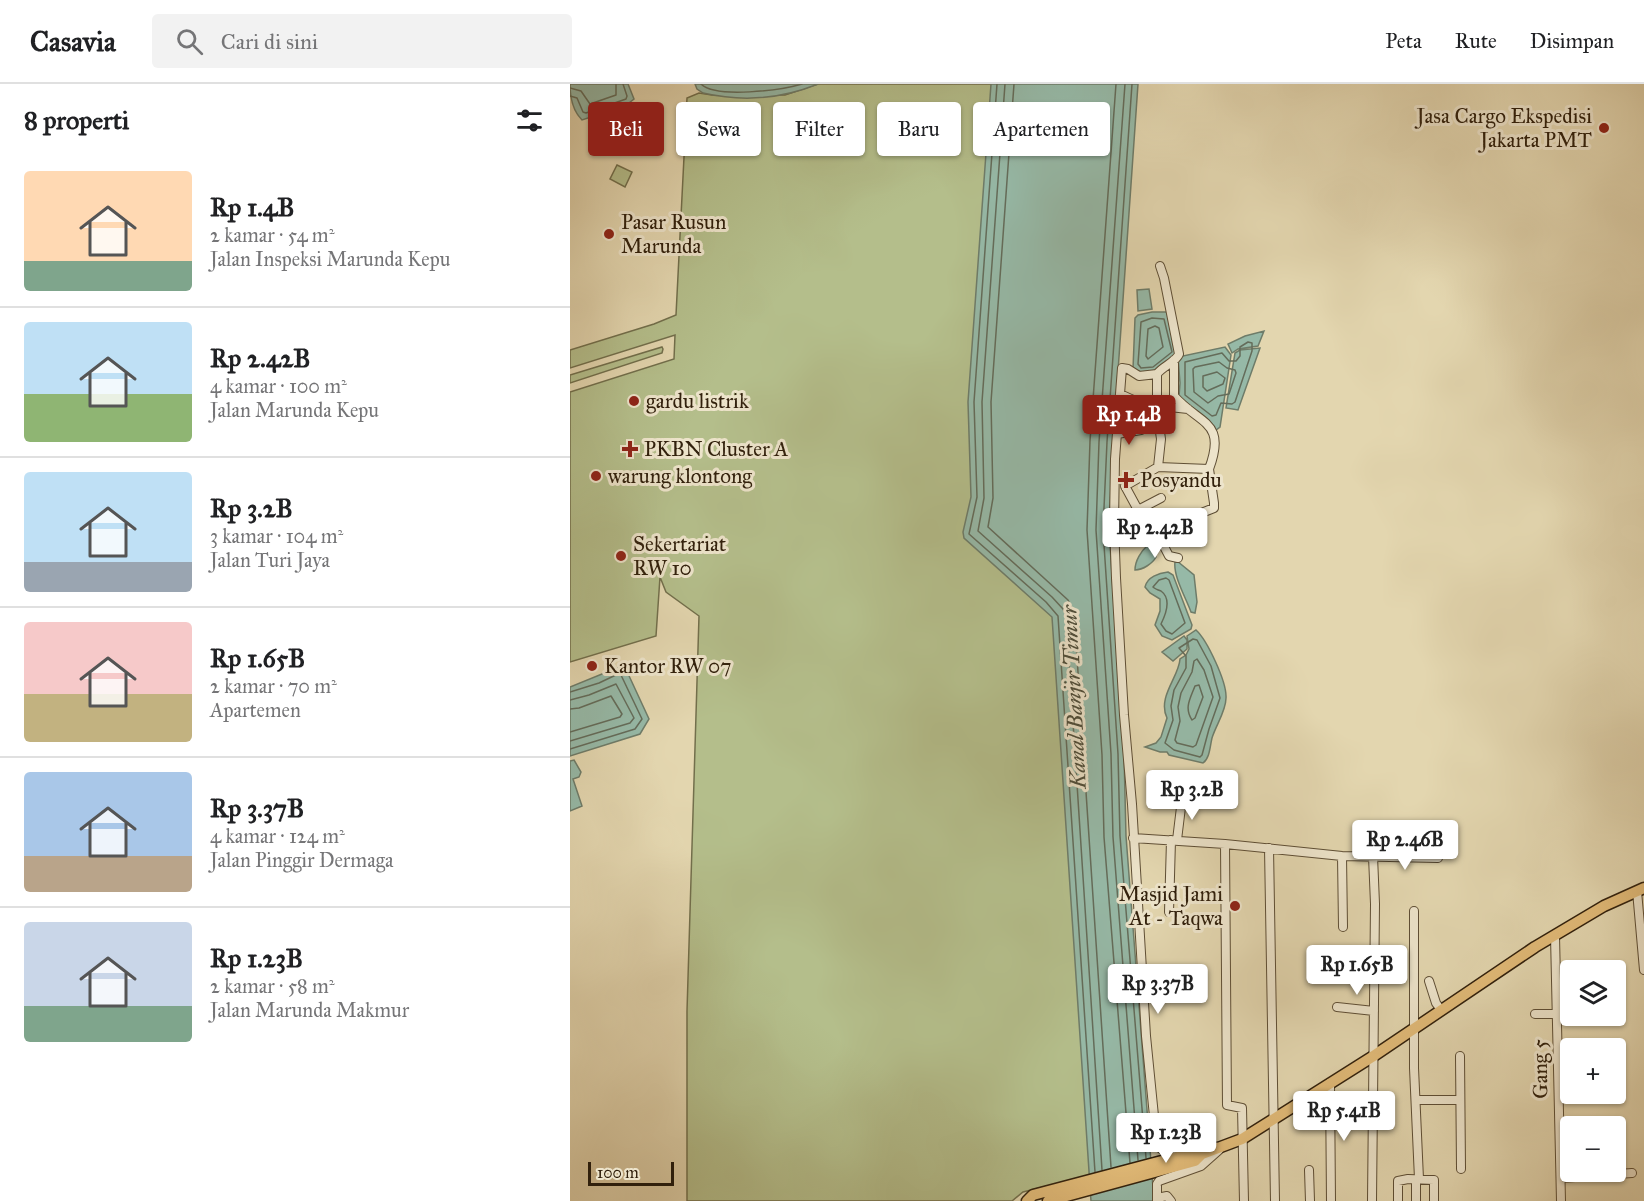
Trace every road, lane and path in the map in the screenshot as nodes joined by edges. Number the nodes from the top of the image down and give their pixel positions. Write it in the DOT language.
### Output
graph roads {
  1 [pos="1160,266"];
  2 [pos="1174,360"];
  3 [pos="1156,374"];
  4 [pos="1120,394"];
  5 [pos="1157,406"];
  6 [pos="1189,409"];
  7 [pos="1158,419"];
  8 [pos="1117,434"];
  9 [pos="1158,467"];
  10 [pos="1209,469"];
  11 [pos="1128,493"];
  12 [pos="1114,495"];
  13 [pos="1161,498"];
  14 [pos="1138,510"];
  15 [pos="1156,531"];
  16 [pos="1178,558"];
  17 [pos="1182,799"];
  18 [pos="1395,829"];
  19 [pos="1134,838"];
  20 [pos="1174,840"];
  21 [pos="1225,844"];
  22 [pos="1269,848"];
  23 [pos="1342,856"];
  24 [pos="1372,856"];
  25 [pos="1395,857"];
  26 [pos="1438,858"];
  27 [pos="1641,889"];
  28 [pos="1414,911"];
  29 [pos="1169,912"];
  30 [pos="1343,927"];
  31 [pos="1555,936"];
  32 [pos="1644,970"];
  33 [pos="1430,981"];
  34 [pos="1337,1007"];
  35 [pos="1441,1010"];
  36 [pos="1374,1011"];
  37 [pos="1535,1014"];
  38 [pos="1557,1014"];
  39 [pos="1415,1028"];
  40 [pos="1460,1056"];
  41 [pos="1372,1057"];
  42 [pos="1330,1083"];
  43 [pos="1416,1100"];
  44 [pos="1460,1100"];
  45 [pos="1274,1120"];
  46 [pos="1560,1137"];
  47 [pos="1242,1139"];
  48 [pos="1222,1148"];
  49 [pos="1461,1169"];
  50 [pos="1309,1170"];
  51 [pos="1626,1173"];
  52 [pos="1632,1173"];
  53 [pos="1417,1179"];
  54 [pos="1561,1182"];
  55 [pos="1089,1185"];
  56 [pos="1157,1200"];
  57 [pos="1027,1201"];
  58 [pos="1048,1201"];
  59 [pos="1171,1201"];
  60 [pos="1244,1201"];
  61 [pos="1275,1201"];
  62 [pos="1310,1201"];
  63 [pos="1331,1201"];
  64 [pos="1372,1201"];
  65 [pos="1398,1201"];
  66 [pos="1416,1201"];
  67 [pos="1434,1201"];
  68 [pos="1561,1201"];
  1 -- 2 [label="street"];
  2 -- 3 [label="street"];
  2 -- 6 [label="street"];
  3 -- 4 [label="street"];
  3 -- 5 [label="street"];
  4 -- 5 [label="street"];
  4 -- 8 [label="street"];
  5 -- 6 [label="street"];
  5 -- 7 [label="street"];
  6 -- 10 [label="street"];
  7 -- 8 [label="street"];
  7 -- 9 [label="street"];
  8 -- 12 [label="street"];
  9 -- 10 [label="street"];
  9 -- 11 [label="street"];
  10 -- 15 [label="street"];
  11 -- 12 [label="street"];
  11 -- 14 [label="street"];
  12 -- 19 [label="street"];
  13 -- 14 [label="street"];
  14 -- 15 [label="street"];
  15 -- 16 [label="street"];
  17 -- 20 [label="street"];
  18 -- 25 [label="street"];
  19 -- 20 [label="street"];
  19 -- 48 [label="street"];
  20 -- 21 [label="street"];
  20 -- 29 [label="street"];
  21 -- 22 [label="street"];
  21 -- 47 [label="street"];
  22 -- 23 [label="street"];
  22 -- 45 [label="street"];
  23 -- 24 [label="street"];
  23 -- 30 [label="street"];
  24 -- 25 [label="street"];
  24 -- 36 [label="street"];
  25 -- 26 [label="street"];
  27 -- 31 [label="main road"];
  27 -- 32 [label="street"];
  28 -- 39 [label="street"];
  31 -- 35 [label="main road"];
  31 -- 38 [label="street, Gang 5"];
  33 -- 35 [label="street"];
  34 -- 36 [label="street"];
  35 -- 39 [label="main road"];
  36 -- 41 [label="street"];
  37 -- 38 [label="street"];
  38 -- 46 [label="street, Gang 5"];
  39 -- 41 [label="main road"];
  39 -- 43 [label="street"];
  40 -- 44 [label="street"];
  41 -- 42 [label="main road"];
  41 -- 64 [label="street"];
  42 -- 45 [label="main road"];
  42 -- 63 [label="street"];
  43 -- 44 [label="street"];
  43 -- 53 [label="street"];
  44 -- 49 [label="street"];
  45 -- 47 [label="main road"];
  45 -- 61 [label="street"];
  47 -- 48 [label="main road"];
  47 -- 60 [label="street"];
  48 -- 55 [label="main road"];
  48 -- 56 [label="street"];
  50 -- 62 [label="street"];
  51 -- 52 [label="street"];
  53 -- 65 [label="street"];
  53 -- 66 [label="street"];
  53 -- 67 [label="street"];
  54 -- 68 [label="street, Gang 5"];
  55 -- 57 [label="main road"];
  55 -- 58 [label="main road"];
  56 -- 59 [label="street"];
}
